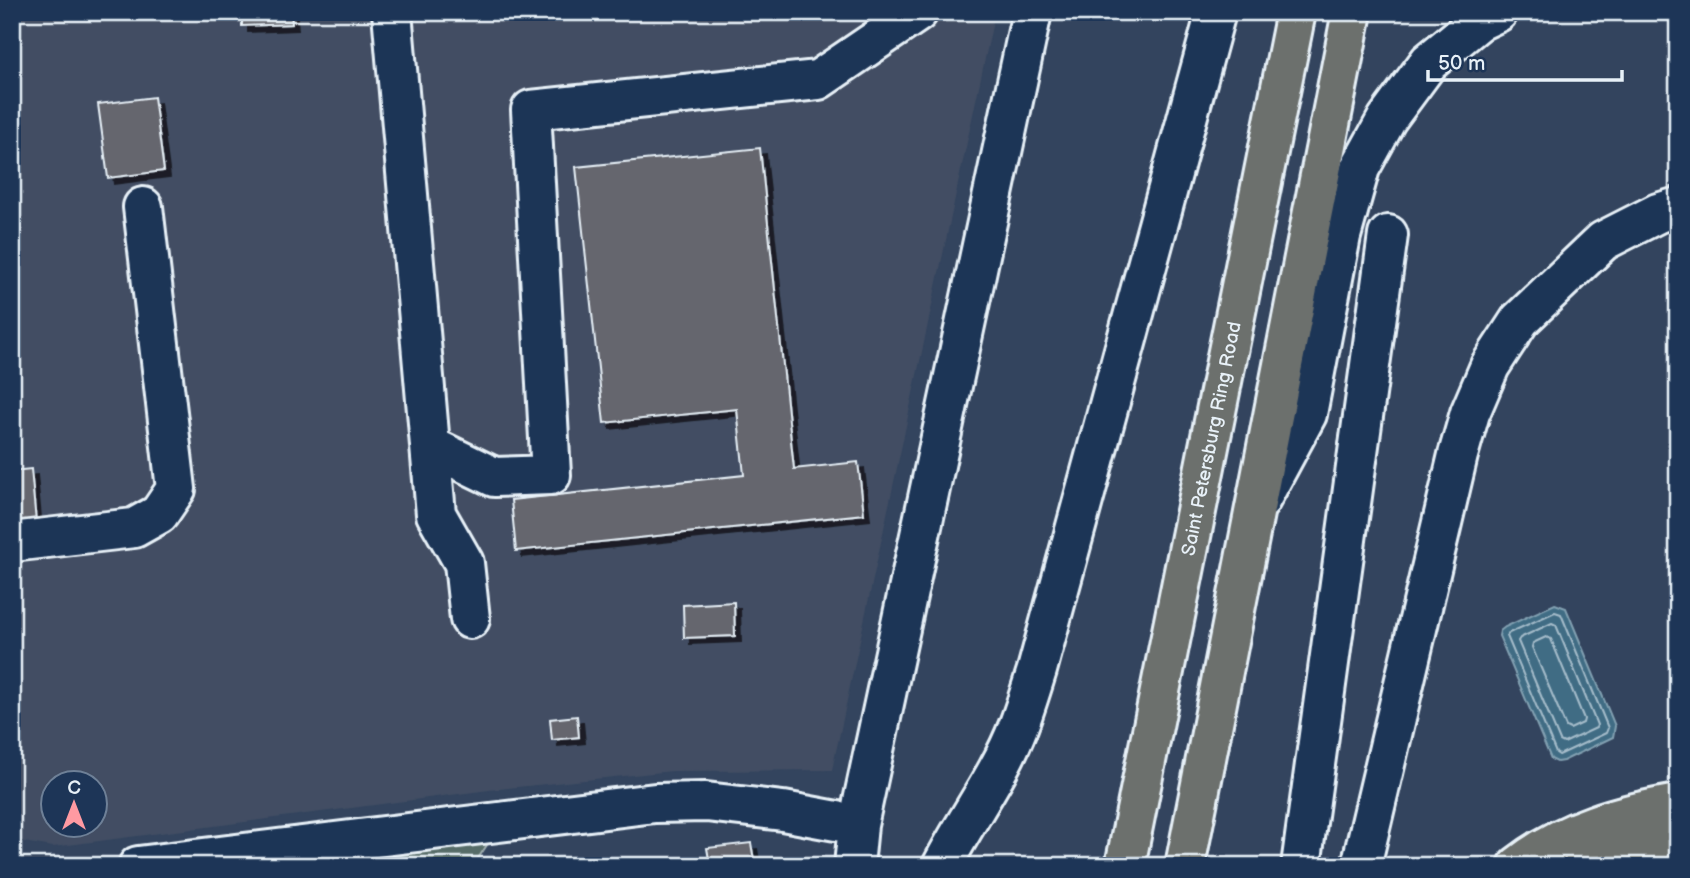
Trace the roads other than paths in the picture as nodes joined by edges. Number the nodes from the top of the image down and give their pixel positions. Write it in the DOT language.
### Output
graph roads {
  1 [pos="392,12"];
  2 [pos="918,12"];
  3 [pos="1032,12"];
  4 [pos="1216,12"];
  5 [pos="1296,12"];
  6 [pos="1352,12"];
  7 [pos="1498,12"];
  8 [pos="143,207"];
  9 [pos="1678,208"];
  10 [pos="1388,235"];
  11 [pos="430,446"];
  12 [pos="1255,509"];
  13 [pos="12,542"];
  14 [pos="470,619"];
  15 [pos="1678,804"];
  16 [pos="858,825"];
  17 [pos="1678,836"];
  18 [pos="138,866"];
  19 [pos="854,866"];
  20 [pos="942,866"];
  21 [pos="1125,866"];
  22 [pos="1185,866"];
  23 [pos="1301,866"];
  24 [pos="1360,866"];
  25 [pos="1518,866"];
  26 [pos="1583,866"];
  1 -- 11 [label="street"];
  2 -- 11 [label="street"];
  3 -- 16 [label="street"];
  4 -- 20 [label="street"];
  5 -- 21 [label="main road, Saint Petersburg Ring Road"];
  6 -- 12 [label="main road"];
  7 -- 12 [label="street"];
  8 -- 13 [label="street"];
  9 -- 24 [label="street"];
  10 -- 23 [label="street"];
  11 -- 14 [label="street"];
  12 -- 22 [label="main road"];
  15 -- 25 [label="main road"];
  16 -- 18 [label="street"];
  16 -- 19 [label="street"];
  17 -- 26 [label="main road"];
}
